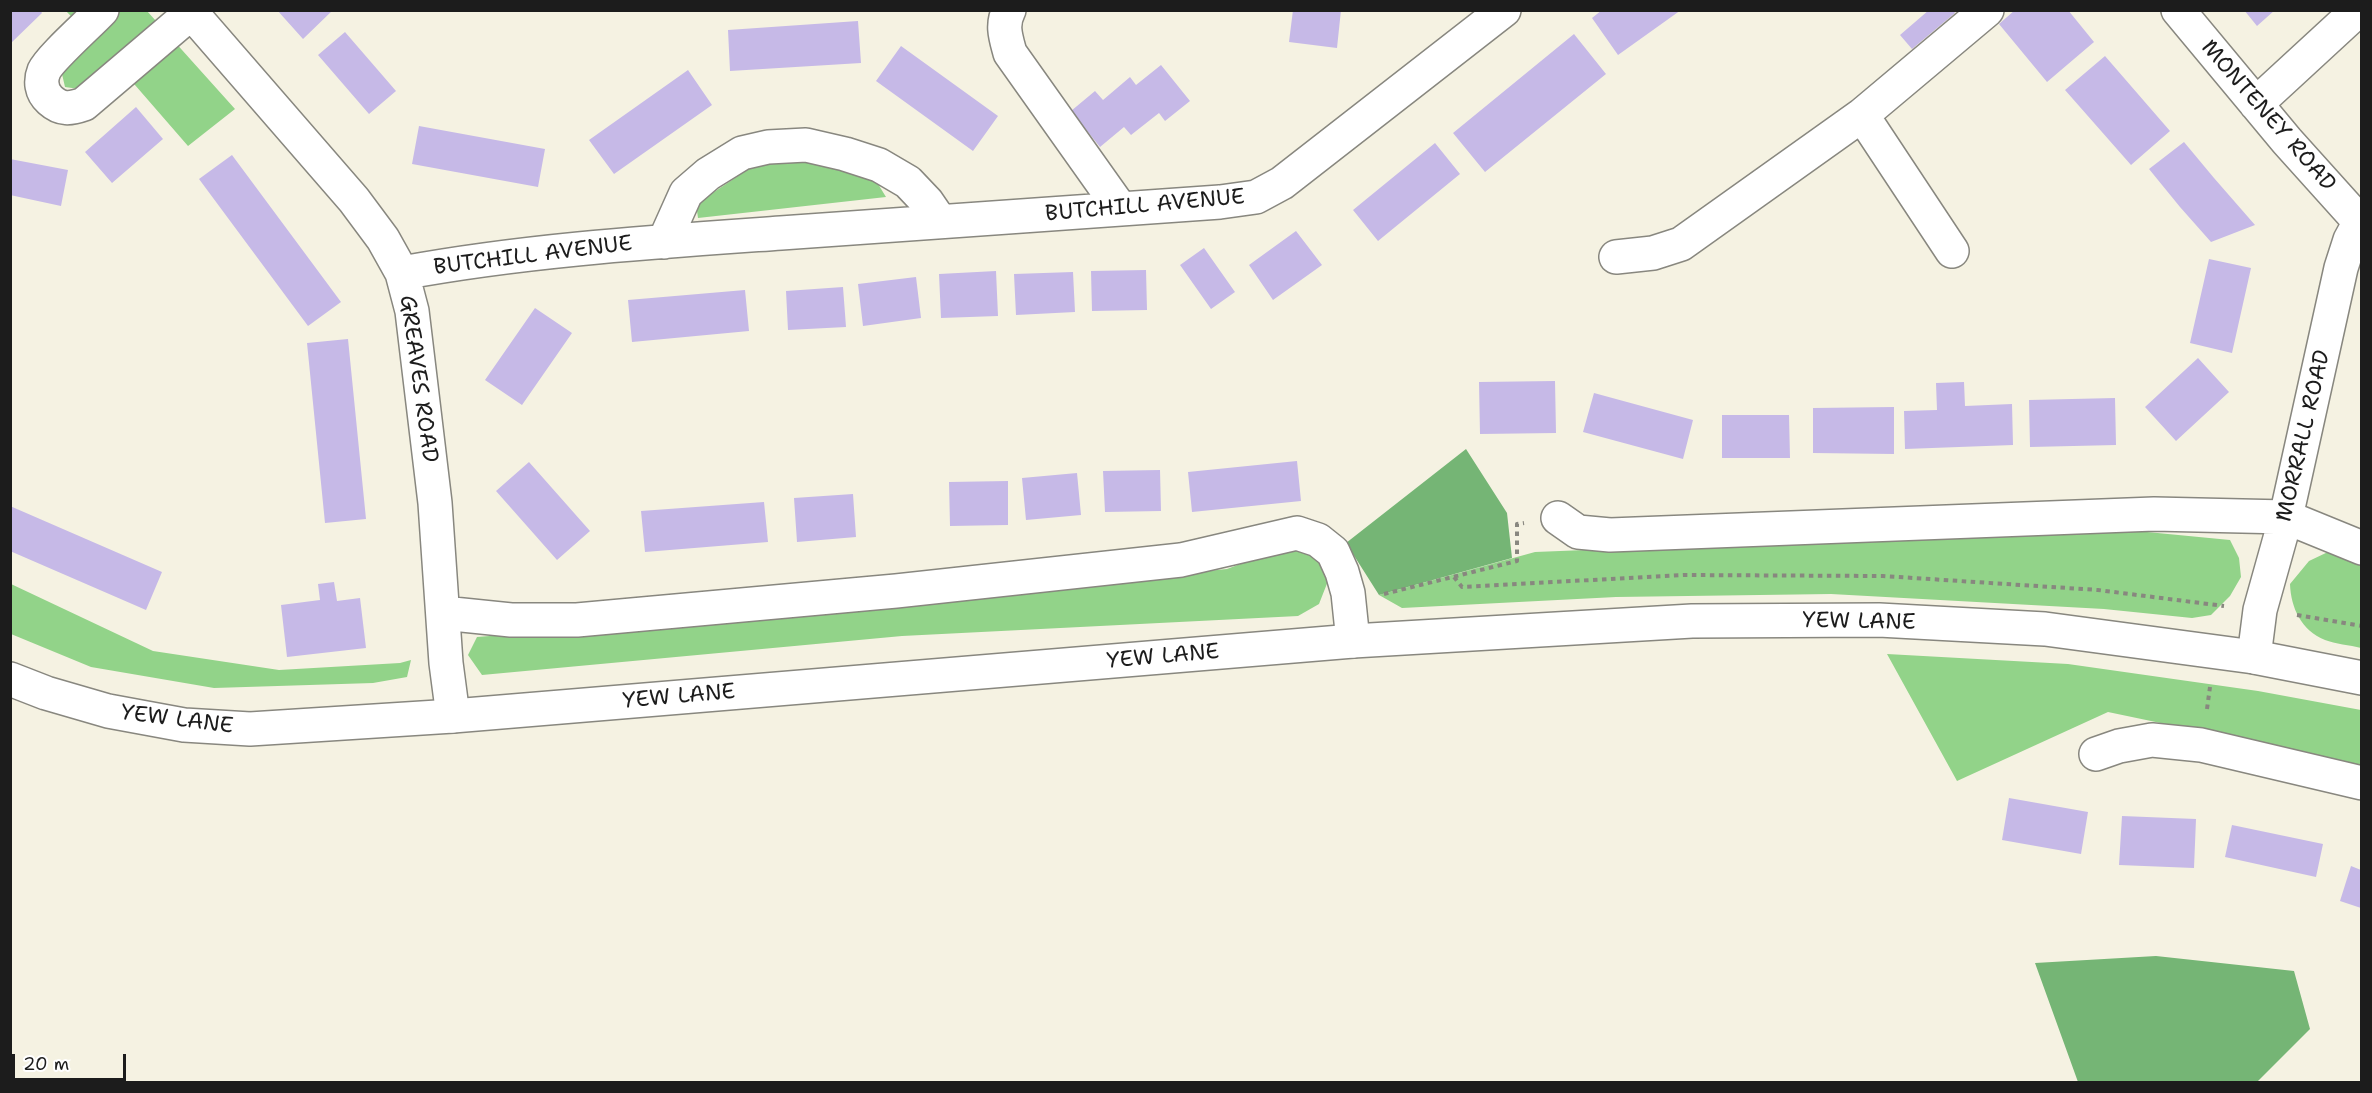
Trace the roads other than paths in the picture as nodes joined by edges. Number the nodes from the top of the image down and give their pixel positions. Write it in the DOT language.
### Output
graph roads {
  1 [pos="102,10"];
  2 [pos="1009,10"];
  3 [pos="1987,10"];
  4 [pos="2178,10"];
  5 [pos="2358,10"];
  6 [pos="190,12"];
  7 [pos="1484,16"];
  8 [pos="2256,104"];
  9 [pos="1862,115"];
  10 [pos="1120,208"];
  11 [pos="2360,219"];
  12 [pos="940,221"];
  13 [pos="664,242"];
  14 [pos="1952,251"];
  15 [pos="1616,257"];
  16 [pos="402,273"];
  17 [pos="2286,517"];
  18 [pos="1558,518"];
  19 [pos="2361,548"];
  20 [pos="443,613"];
  21 [pos="1353,641"];
  22 [pos="2254,657"];
  23 [pos="2361,678"];
  24 [pos="10,679"];
  25 [pos="453,716"];
  26 [pos="2096,754"];
  27 [pos="2361,783"];
  1 -- 6 [label="street"];
  2 -- 10 [label="street"];
  3 -- 9 [label="street"];
  4 -- 8 [label="street, MONTENEY ROAD"];
  5 -- 8 [label="street"];
  6 -- 16 [label="street, GREAVES ROAD"];
  7 -- 10 [label="street, BUTCHILL AVENUE"];
  8 -- 11 [label="street, MONTENEY ROAD"];
  9 -- 14 [label="street"];
  9 -- 15 [label="street"];
  10 -- 12 [label="street, BUTCHILL AVENUE"];
  11 -- 17 [label="street, MORRALL ROAD"];
  12 -- 13 [label="street, BUTCHILL AVENUE"];
  12 -- 13 [label="street, BUTCHILL AVENUE"];
  13 -- 16 [label="street, BUTCHILL AVENUE"];
  16 -- 20 [label="street, GREAVES ROAD"];
  17 -- 18 [label="street"];
  17 -- 19 [label="street"];
  17 -- 22 [label="street, MORRALL ROAD"];
  20 -- 21 [label="street"];
  20 -- 25 [label="street, GREAVES ROAD"];
  21 -- 22 [label="street, YEW LANE"];
  21 -- 25 [label="street, YEW LANE"];
  22 -- 23 [label="street, YEW LANE"];
  24 -- 25 [label="street, YEW LANE"];
  26 -- 27 [label="street"];
}
